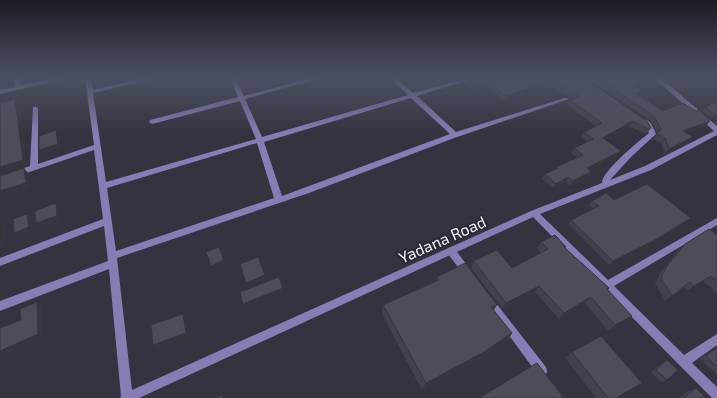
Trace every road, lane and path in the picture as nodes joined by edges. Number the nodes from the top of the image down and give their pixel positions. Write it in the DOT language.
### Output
graph roads {
  1 [pos="413,96"];
  2 [pos="91,97"];
  3 [pos="247,97"];
  4 [pos="411,97"];
  5 [pos="678,97"];
  6 [pos="242,98"];
  7 [pos="566,99"];
  8 [pos="35,108"];
  9 [pos="637,116"];
  10 [pos="152,122"];
  11 [pos="717,131"];
  12 [pos="455,135"];
  13 [pos="260,141"];
  14 [pos="96,147"];
  15 [pos="34,168"];
  16 [pos="0,179"];
  17 [pos="606,184"];
  18 [pos="103,186"];
  19 [pos="279,200"];
  20 [pos="534,213"];
  21 [pos="107,221"];
  22 [pos="717,221"];
  23 [pos="451,251"];
  24 [pos="112,260"];
  25 [pos="0,262"];
  26 [pos="474,281"];
  27 [pos="608,286"];
  28 [pos="483,294"];
  29 [pos="0,306"];
  30 [pos="717,339"];
  31 [pos="684,362"];
  32 [pos="548,380"];
  33 [pos="717,396"];
  34 [pos="127,397"];
  1 -- 12 [label="street"];
  2 -- 14 [label="street"];
  3 -- 6 [label="street"];
  4 -- 13 [label="street"];
  5 -- 11 [label="street"];
  6 -- 10 [label="street"];
  6 -- 13 [label="street"];
  7 -- 12 [label="street"];
  8 -- 15 [label="street"];
  9 -- 17 [label="street"];
  11 -- 17 [label="street, Yadana Road"];
  12 -- 19 [label="street"];
  13 -- 18 [label="street"];
  13 -- 19 [label="street"];
  14 -- 15 [label="street"];
  14 -- 18 [label="street"];
  15 -- 16 [label="street"];
  17 -- 20 [label="street, Yadana Road"];
  18 -- 21 [label="street"];
  19 -- 24 [label="street"];
  20 -- 23 [label="street, Yadana Road"];
  20 -- 27 [label="street"];
  21 -- 24 [label="street"];
  21 -- 25 [label="street"];
  22 -- 27 [label="street"];
  23 -- 26 [label="street"];
  23 -- 34 [label="street, Yadana Road"];
  24 -- 29 [label="street"];
  24 -- 34 [label="street"];
  27 -- 31 [label="street"];
  28 -- 32 [label="street"];
  30 -- 31 [label="street"];
  31 -- 33 [label="street"];
}
